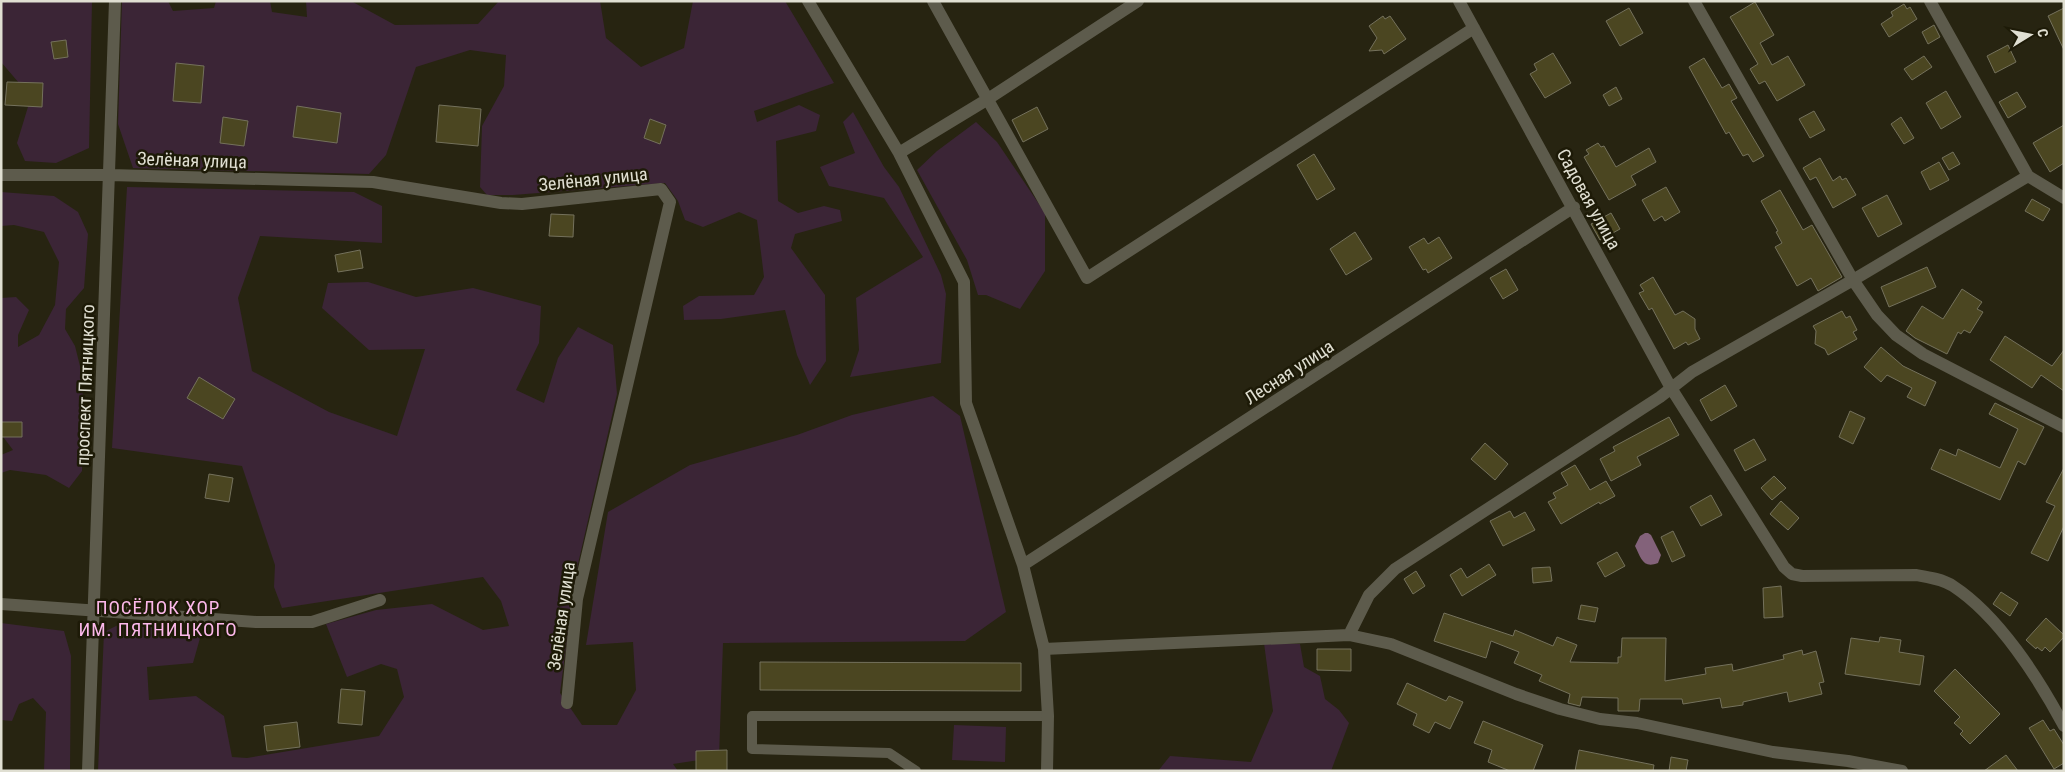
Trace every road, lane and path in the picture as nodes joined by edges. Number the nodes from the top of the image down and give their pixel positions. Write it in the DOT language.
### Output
graph roads {
  1 [pos="115,1"];
  2 [pos="808,1"];
  3 [pos="933,1"];
  4 [pos="1138,1"];
  5 [pos="1459,1"];
  6 [pos="1694,1"];
  7 [pos="1930,1"];
  8 [pos="1474,28"];
  9 [pos="988,100"];
  10 [pos="899,153"];
  11 [pos="1,175"];
  12 [pos="110,175"];
  13 [pos="2028,176"];
  14 [pos="2064,198"];
  15 [pos="1574,207"];
  16 [pos="1853,280"];
  17 [pos="1671,388"];
  18 [pos="2064,427"];
  19 [pos="1023,565"];
  20 [pos="380,600"];
  21 [pos="1,604"];
  22 [pos="95,612"];
  23 [pos="1349,635"];
  24 [pos="1044,649"];
  25 [pos="567,703"];
  26 [pos="1048,716"];
  27 [pos="2064,726"];
  28 [pos="88,771"];
  29 [pos="916,771"];
  30 [pos="1047,771"];
  31 [pos="1902,771"];
  1 -- 12 [label="street, проспект Пятницкого"];
  2 -- 10 [label="street"];
  3 -- 9 [label="street"];
  4 -- 9 [label="street"];
  5 -- 8 [label="street, Садовая улица"];
  6 -- 16 [label="street"];
  7 -- 13 [label="street"];
  8 -- 9 [label="street"];
  8 -- 15 [label="street, Садовая улица"];
  9 -- 10 [label="street"];
  10 -- 19 [label="street"];
  11 -- 12 [label="street, Зелёная улица"];
  12 -- 22 [label="street, проспект Пятницкого"];
  12 -- 25 [label="street, Зелёная улица"];
  13 -- 14 [label="street"];
  13 -- 16 [label="street"];
  15 -- 17 [label="street, Садовая улица"];
  15 -- 19 [label="street, Лесная улица"];
  16 -- 17 [label="street"];
  16 -- 18 [label="street"];
  17 -- 23 [label="street"];
  17 -- 27 [label="street, Садовая улица"];
  19 -- 24 [label="street"];
  20 -- 22 [label="street"];
  21 -- 22 [label="street"];
  22 -- 28 [label="street, проспект Пятницкого"];
  23 -- 24 [label="street"];
  23 -- 31 [label="street"];
  24 -- 26 [label="street"];
  26 -- 29 [label="lane"];
  26 -- 30 [label="street"];
}
